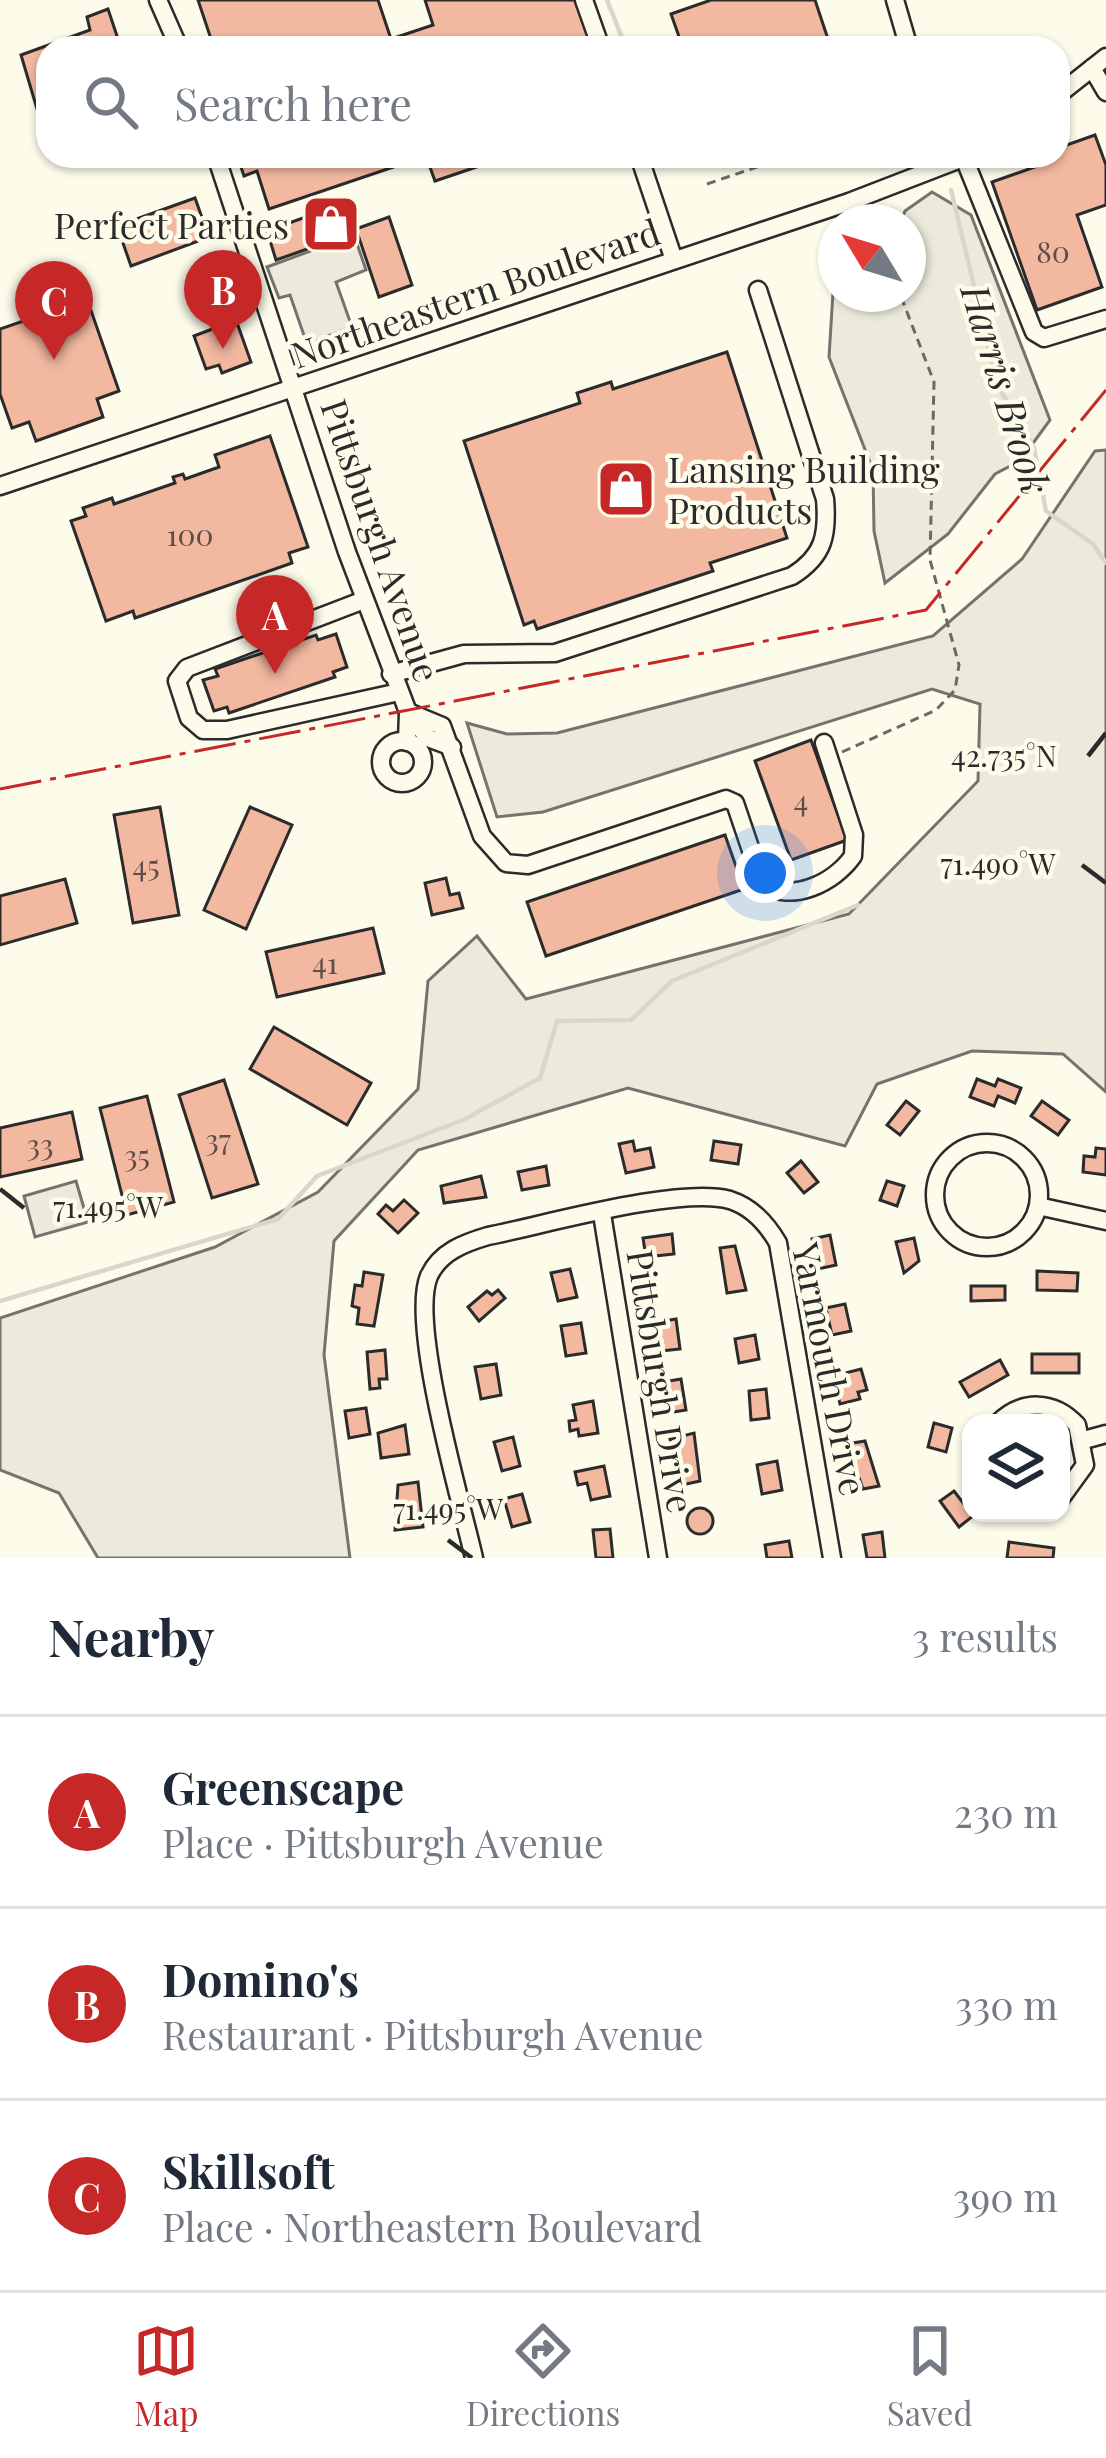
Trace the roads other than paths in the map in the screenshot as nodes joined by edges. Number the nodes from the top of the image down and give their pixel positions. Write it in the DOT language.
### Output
graph roads {
  1 [pos="158,0"];
  2 [pos="584,0"];
  3 [pos="895,0"];
  4 [pos="173,36"];
  5 [pos="597,36"];
  6 [pos="906,36"];
  7 [pos="1099,63"];
  8 [pos="1070,85"];
  9 [pos="1106,92"];
  10 [pos="220,168"];
  11 [pos="643,168"];
  12 [pos="928,168"];
  13 [pos="970,168"];
  14 [pos="674,260"];
  15 [pos="758,290"];
  16 [pos="1106,319"];
  17 [pos="294,388"];
  18 [pos="0,486"];
  19 [pos="364,600"];
  20 [pos="392,674"];
  21 [pos="399,692"];
  22 [pos="408,712"];
  23 [pos="406,742"];
  24 [pos="827,752"];
  25 [pos="1038,1206"];
  26 [pos="602,1214"];
  27 [pos="1106,1222"];
  28 [pos="1011,1414"];
  29 [pos="1066,1414"];
  30 [pos="1070,1420"];
  31 [pos="1106,1434"];
  32 [pos="1084,1440"];
  33 [pos="1070,1488"];
  34 [pos="474,1558"];
  35 [pos="658,1558"];
  36 [pos="832,1558"];
  1 -- 4 [label="street"];
  2 -- 5 [label="street"];
  3 -- 6 [label="street"];
  7 -- 8 [label="street"];
  7 -- 9 [label="street"];
  10 -- 17 [label="street, Pittsburgh Avenue"];
  11 -- 14 [label="street"];
  12 -- 14 [label="street, Northeastern Boulevard"];
  13 -- 16 [label="street"];
  14 -- 17 [label="street, Northeastern Boulevard"];
  15 -- 20 [label="street"];
  17 -- 18 [label="street, Northeastern Boulevard"];
  17 -- 19 [label="street, Pittsburgh Avenue"];
  19 -- 20 [label="street, Pittsburgh Avenue"];
  19 -- 21 [label="street"];
  20 -- 21 [label="street, Pittsburgh Avenue"];
  21 -- 22 [label="street, Pittsburgh Avenue"];
  22 -- 23 [label="street, Pittsburgh Avenue"];
  22 -- 24 [label="street"];
  25 -- 25 [label="street"];
  25 -- 27 [label="street"];
  26 -- 34 [label="street"];
  26 -- 35 [label="street, Pittsburgh Drive"];
  26 -- 36 [label="street, Yarmouth Drive"];
  28 -- 29 [label="street"];
  30 -- 32 [label="street"];
  31 -- 32 [label="street"];
  32 -- 33 [label="street"];
}
